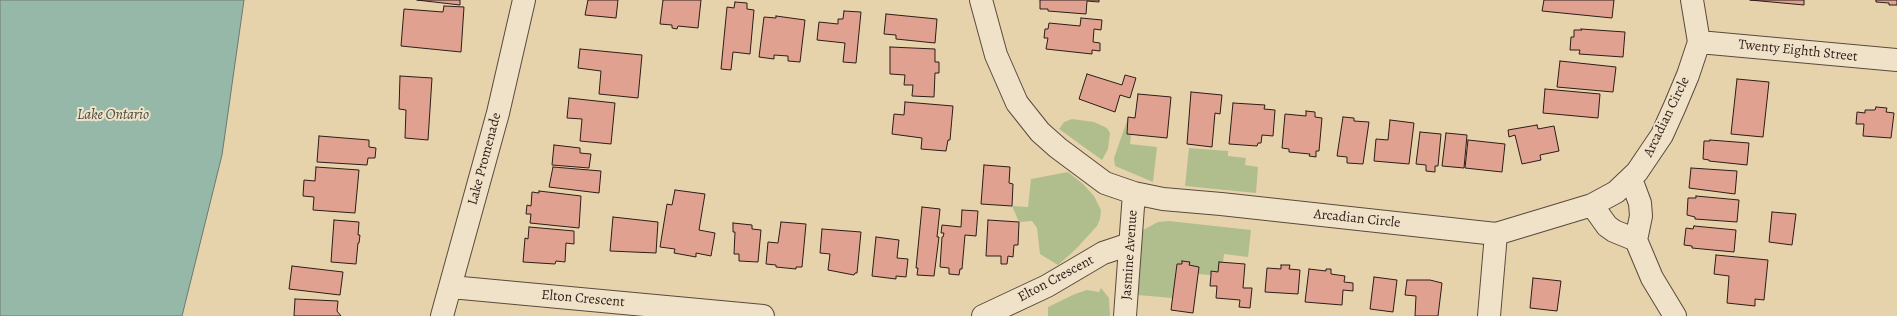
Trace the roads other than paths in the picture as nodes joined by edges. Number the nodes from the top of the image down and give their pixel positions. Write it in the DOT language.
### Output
graph roads {
  1 [pos="524,0"];
  2 [pos="981,0"];
  3 [pos="1692,0"];
  4 [pos="1699,42"];
  5 [pos="1897,60"];
  6 [pos="1631,179"];
  7 [pos="1134,193"];
  8 [pos="1592,205"];
  9 [pos="1496,234"];
  10 [pos="1636,240"];
  11 [pos="1130,244"];
  12 [pos="451,287"];
  13 [pos="442,316"];
  14 [pos="763,316"];
  15 [pos="983,316"];
  16 [pos="1126,316"];
  17 [pos="1489,316"];
  18 [pos="1675,316"];
  1 -- 12 [label="street, Lake Promenade"];
  2 -- 7 [label="street, Arcadian Circle"];
  3 -- 4 [label="street, Arcadian Circle"];
  4 -- 5 [label="street, Twenty Eighth Street"];
  4 -- 6 [label="street, Arcadian Circle"];
  6 -- 8 [label="street, Arcadian Circle"];
  6 -- 10 [label="street"];
  7 -- 9 [label="street, Arcadian Circle"];
  7 -- 11 [label="street, Jasmine Avenue"];
  8 -- 9 [label="street, Arcadian Circle"];
  8 -- 10 [label="street"];
  9 -- 17 [label="street"];
  10 -- 18 [label="street"];
  11 -- 15 [label="street, Elton Crescent"];
  11 -- 16 [label="street, Jasmine Avenue"];
  12 -- 13 [label="street, Lake Promenade"];
  12 -- 14 [label="street, Elton Crescent"];
}
